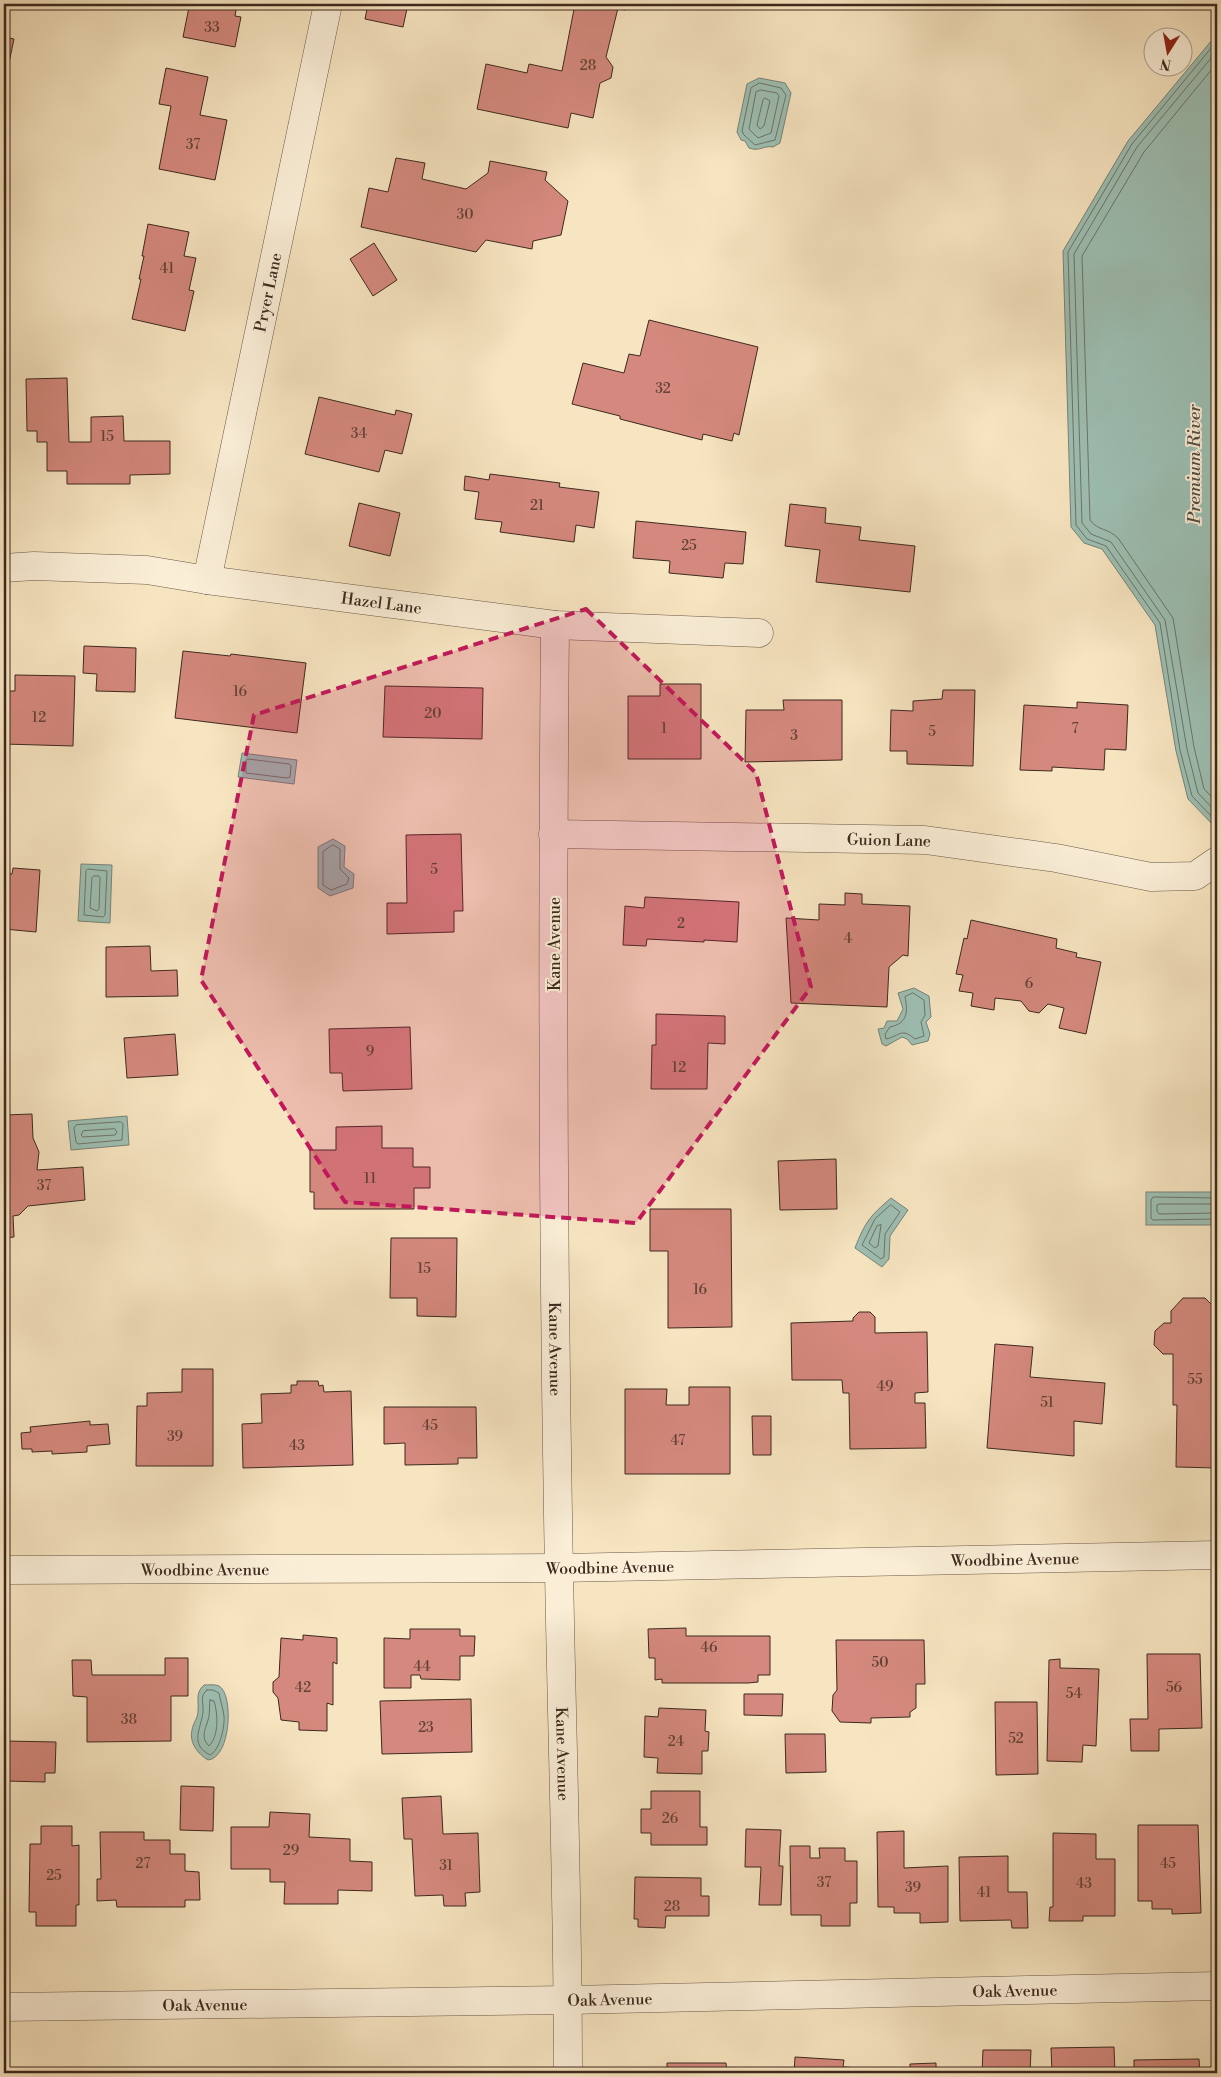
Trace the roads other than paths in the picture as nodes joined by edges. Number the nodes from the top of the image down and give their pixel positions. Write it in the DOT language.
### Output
graph roads {
  1 [pos="328,4"];
  2 [pos="4,568"];
  3 [pos="207,580"];
  4 [pos="556,625"];
  5 [pos="759,633"];
  6 [pos="553,834"];
  7 [pos="1217,861"];
  8 [pos="1217,1555"];
  9 [pos="559,1568"];
  10 [pos="4,1570"];
  11 [pos="1217,1986"];
  12 [pos="568,2000"];
  13 [pos="4,2007"];
  14 [pos="568,2073"];
  1 -- 3 [label="street, Pryer Lane"];
  2 -- 3 [label="street, Hazel Lane"];
  3 -- 4 [label="street, Hazel Lane"];
  4 -- 5 [label="street, Hazel Lane"];
  4 -- 6 [label="street, Kane Avenue"];
  6 -- 7 [label="street, Guion Lane"];
  6 -- 9 [label="street, Kane Avenue"];
  8 -- 9 [label="street, Woodbine Avenue"];
  9 -- 10 [label="street, Woodbine Avenue"];
  9 -- 12 [label="street, Kane Avenue"];
  11 -- 12 [label="street, Oak Avenue"];
  12 -- 13 [label="street, Oak Avenue"];
  12 -- 14 [label="street, Kane Avenue"];
}
